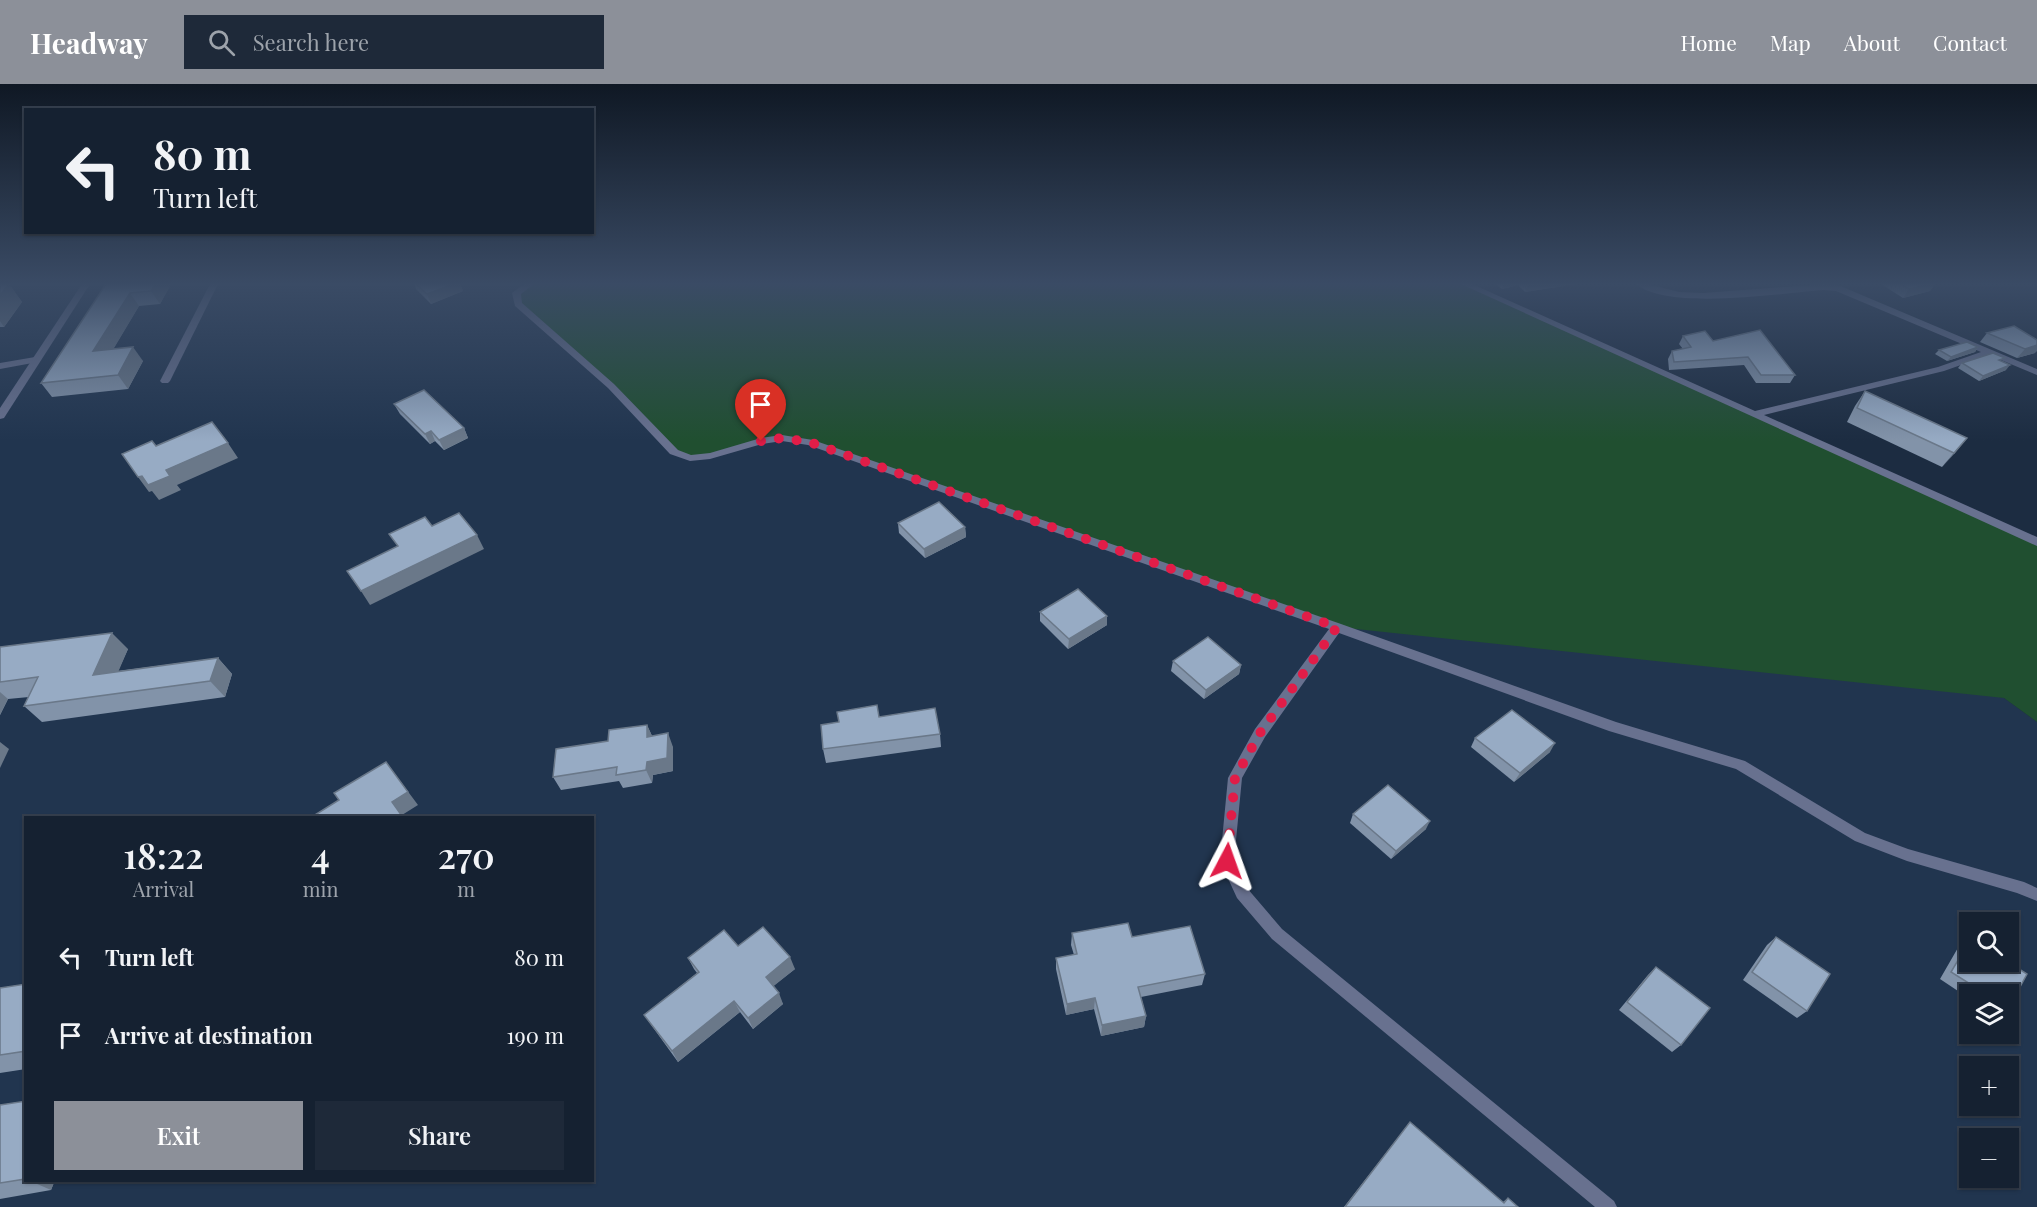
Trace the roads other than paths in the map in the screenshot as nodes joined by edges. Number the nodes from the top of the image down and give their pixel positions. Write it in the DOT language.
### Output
graph roads {
  1 [pos="51,336"];
  2 [pos="188,336"];
  3 [pos="555,336"];
  4 [pos="1582,336"];
  5 [pos="1953,336"];
  6 [pos="1989,352"];
  7 [pos="35,360"];
  8 [pos="0,366"];
  9 [pos="2037,372"];
  10 [pos="165,381"];
  11 [pos="1755,414"];
  12 [pos="0,416"];
  13 [pos="2037,542"];
  14 [pos="1337,627"];
  15 [pos="2037,895"];
  16 [pos="1608,1207"];
  1 -- 7 [label="street"];
  2 -- 10 [label="street"];
  3 -- 14 [label="street"];
  4 -- 11 [label="street"];
  5 -- 6 [label="street"];
  6 -- 9 [label="street"];
  6 -- 11 [label="street"];
  7 -- 8 [label="street"];
  7 -- 12 [label="street"];
  11 -- 13 [label="street"];
  14 -- 15 [label="street"];
  14 -- 16 [label="street"];
}
